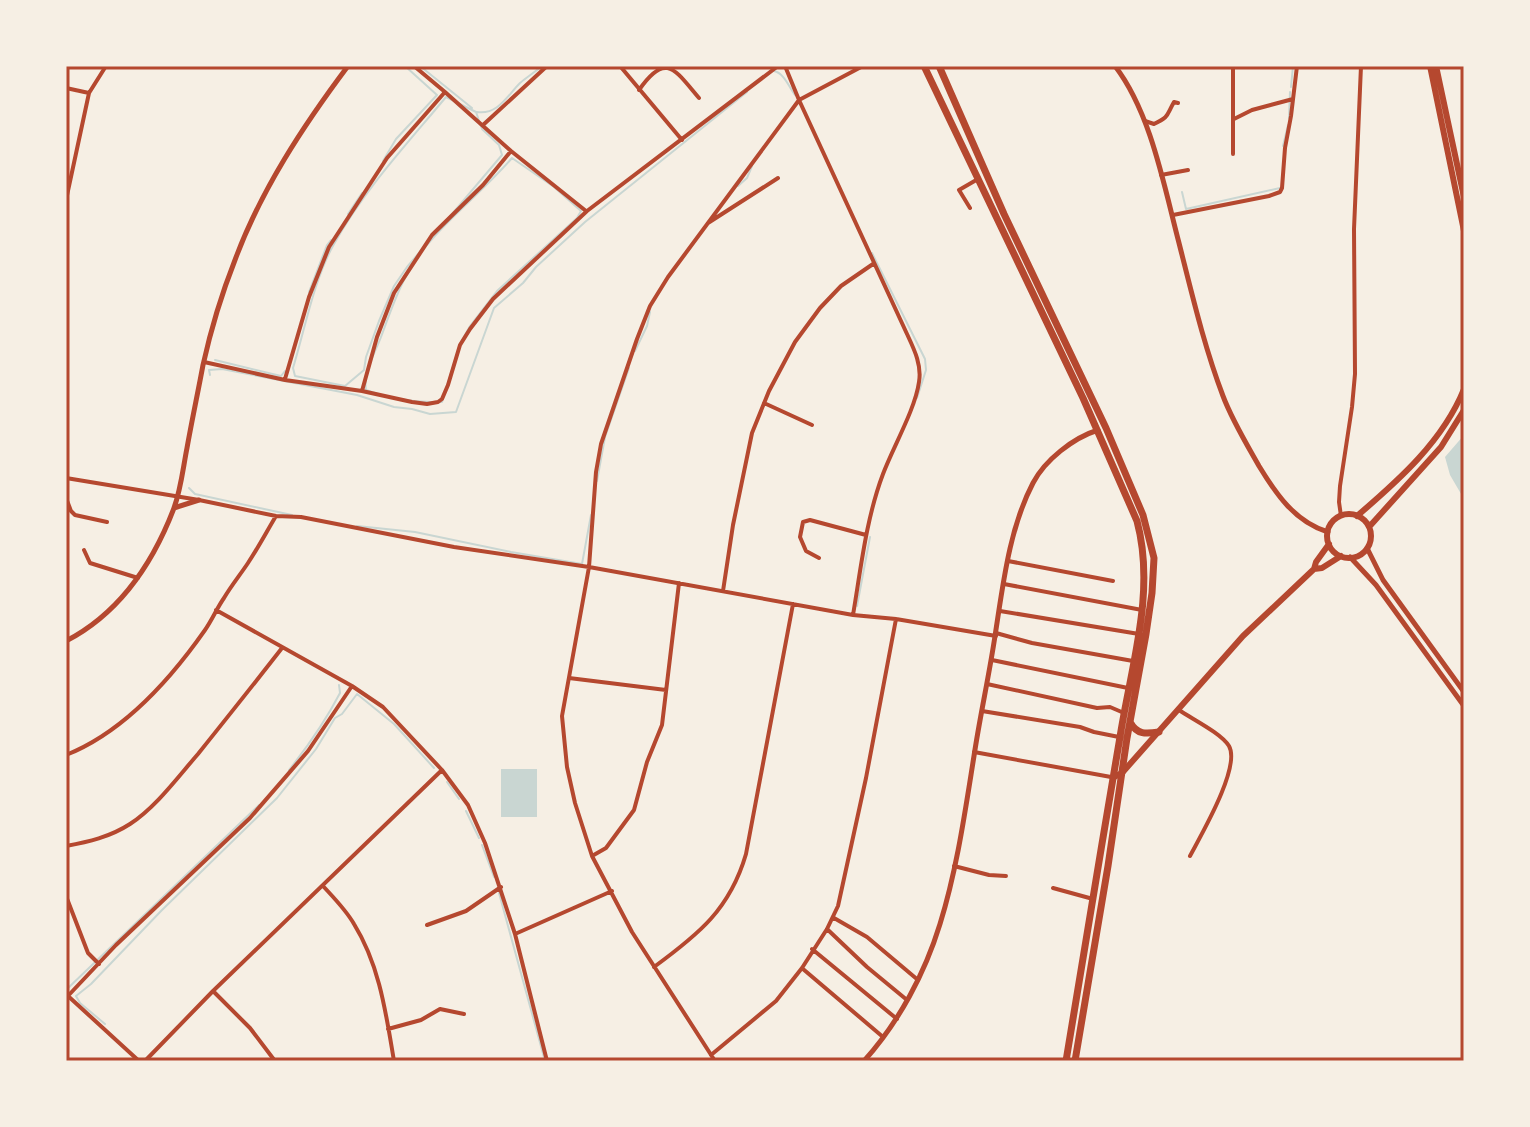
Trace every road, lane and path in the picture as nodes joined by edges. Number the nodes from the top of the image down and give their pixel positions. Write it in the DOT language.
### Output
graph roads {
  1 [pos="106,66"];
  2 [pos="348,66"];
  3 [pos="414,66"];
  4 [pos="547,66"];
  5 [pos="620,66"];
  6 [pos="778,66"];
  7 [pos="785,66"];
  8 [pos="863,66"];
  9 [pos="924,66"];
  10 [pos="939,66"];
  11 [pos="1115,66"];
  12 [pos="1233,66"];
  13 [pos="1297,66"];
  14 [pos="1361,66"];
  15 [pos="1430,66"];
  16 [pos="1436,66"];
  17 [pos="66,88"];
  18 [pos="639,90"];
  19 [pos="445,92"];
  20 [pos="89,93"];
  21 [pos="699,98"];
  22 [pos="1293,99"];
  23 [pos="799,100"];
  24 [pos="1178,103"];
  25 [pos="1234,119"];
  26 [pos="1145,121"];
  27 [pos="483,125"];
  28 [pos="682,140"];
  29 [pos="511,151"];
  30 [pos="1233,154"];
  31 [pos="1188,170"];
  32 [pos="1161,175"];
  33 [pos="778,178"];
  34 [pos="978,179"];
  35 [pos="1464,197"];
  36 [pos="66,200"];
  37 [pos="970,208"];
  38 [pos="587,211"];
  39 [pos="1172,215"];
  40 [pos="706,224"];
  41 [pos="1464,231"];
  42 [pos="874,264"];
  43 [pos="204,362"];
  44 [pos="285,380"];
  45 [pos="1464,389"];
  46 [pos="362,391"];
  47 [pos="764,403"];
  48 [pos="1464,410"];
  49 [pos="812,425"];
  50 [pos="1101,429"];
  51 [pos="66,478"];
  52 [pos="178,496"];
  53 [pos="66,498"];
  54 [pos="199,500"];
  55 [pos="174,508"];
  56 [pos="276,516"];
  57 [pos="1341,516"];
  58 [pos="1357,516"];
  59 [pos="107,522"];
  60 [pos="1369,527"];
  61 [pos="1328,532"];
  62 [pos="867,536"];
  63 [pos="1329,544"];
  64 [pos="1367,548"];
  65 [pos="84,550"];
  66 [pos="1341,556"];
  67 [pos="1350,557"];
  68 [pos="819,558"];
  69 [pos="1008,561"];
  70 [pos="589,567"];
  71 [pos="1314,569"];
  72 [pos="138,578"];
  73 [pos="1113,581"];
  74 [pos="679,583"];
  75 [pos="1004,584"];
  76 [pos="723,591"];
  77 [pos="793,604"];
  78 [pos="216,610"];
  79 [pos="1142,610"];
  80 [pos="1000,611"];
  81 [pos="853,615"];
  82 [pos="896,619"];
  83 [pos="996,634"];
  84 [pos="1139,634"];
  85 [pos="66,641"];
  86 [pos="282,648"];
  87 [pos="992,660"];
  88 [pos="1133,661"];
  89 [pos="569,678"];
  90 [pos="987,684"];
  91 [pos="352,686"];
  92 [pos="1128,688"];
  93 [pos="666,690"];
  94 [pos="1464,692"];
  95 [pos="1464,706"];
  96 [pos="1179,710"];
  97 [pos="982,711"];
  98 [pos="1124,713"];
  99 [pos="1130,722"];
  100 [pos="1159,732"];
  101 [pos="1119,737"];
  102 [pos="974,752"];
  103 [pos="66,755"];
  104 [pos="442,770"];
  105 [pos="1122,773"];
  106 [pos="1114,777"];
  107 [pos="66,846"];
  108 [pos="592,856"];
  109 [pos="1190,856"];
  110 [pos="954,866"];
  111 [pos="1006,876"];
  112 [pos="323,886"];
  113 [pos="501,887"];
  114 [pos="1053,888"];
  115 [pos="612,891"];
  116 [pos="66,896"];
  117 [pos="1093,899"];
  118 [pos="833,918"];
  119 [pos="427,925"];
  120 [pos="827,929"];
  121 [pos="515,934"];
  122 [pos="812,949"];
  123 [pos="99,964"];
  124 [pos="654,967"];
  125 [pos="802,968"];
  126 [pos="918,980"];
  127 [pos="213,991"];
  128 [pos="67,997"];
  129 [pos="907,1000"];
  130 [pos="464,1014"];
  131 [pos="897,1019"];
  132 [pos="388,1029"];
  133 [pos="883,1037"];
  134 [pos="711,1055"];
  135 [pos="142,1061"];
  136 [pos="275,1061"];
  137 [pos="394,1061"];
  138 [pos="547,1061"];
  139 [pos="715,1061"];
  140 [pos="864,1061"];
  141 [pos="1066,1061"];
  142 [pos="1075,1061"];
  1 -- 20 [label="street"];
  2 -- 43 [label="street"];
  3 -- 19 [label="street"];
  4 -- 27 [label="street"];
  5 -- 18 [label="street"];
  6 -- 28 [label="street"];
  7 -- 23 [label="street"];
  8 -- 23 [label="street"];
  9 -- 34 [label="highway"];
  10 -- 50 [label="highway"];
  11 -- 26 [label="street"];
  12 -- 25 [label="street"];
  13 -- 22 [label="street"];
  14 -- 57 [label="street"];
  15 -- 41 [label="main road"];
  16 -- 35 [label="main road"];
  17 -- 20 [label="street"];
  18 -- 21 [label="street"];
  18 -- 28 [label="street"];
  19 -- 27 [label="street"];
  19 -- 44 [label="street"];
  20 -- 36 [label="street"];
  22 -- 25 [label="street"];
  22 -- 39 [label="street"];
  23 -- 40 [label="street"];
  23 -- 42 [label="street"];
  24 -- 26 [label="street"];
  25 -- 30 [label="street"];
  26 -- 32 [label="street"];
  27 -- 29 [label="street"];
  28 -- 38 [label="street"];
  29 -- 38 [label="street"];
  29 -- 46 [label="street"];
  31 -- 32 [label="street"];
  32 -- 39 [label="street"];
  33 -- 40 [label="street"];
  34 -- 37 [label="street"];
  34 -- 50 [label="highway"];
  38 -- 46 [label="street"];
  39 -- 61 [label="street"];
  40 -- 70 [label="street"];
  42 -- 47 [label="street"];
  42 -- 62 [label="street"];
  43 -- 44 [label="street"];
  43 -- 52 [label="street"];
  44 -- 46 [label="street"];
  45 -- 58 [label="main road"];
  47 -- 49 [label="street"];
  47 -- 76 [label="street"];
  48 -- 60 [label="main road"];
  50 -- 69 [label="street"];
  50 -- 79 [label="highway"];
  50 -- 99 [label="highway"];
  51 -- 52 [label="street"];
  52 -- 54 [label="street"];
  52 -- 55 [label="street"];
  53 -- 59 [label="street"];
  54 -- 55 [label="street"];
  54 -- 56 [label="street"];
  55 -- 72 [label="street"];
  56 -- 70 [label="street"];
  56 -- 78 [label="street"];
  57 -- 58 [label="main road"];
  57 -- 61 [label="main road"];
  58 -- 60 [label="main road"];
  60 -- 64 [label="main road"];
  61 -- 63 [label="main road"];
  62 -- 68 [label="street"];
  62 -- 81 [label="street"];
  63 -- 66 [label="main road"];
  63 -- 71 [label="main road"];
  64 -- 67 [label="main road"];
  64 -- 94 [label="street"];
  65 -- 72 [label="street"];
  66 -- 67 [label="main road"];
  66 -- 71 [label="main road"];
  67 -- 95 [label="street"];
  69 -- 73 [label="street"];
  69 -- 75 [label="street"];
  70 -- 74 [label="street"];
  70 -- 89 [label="street"];
  71 -- 96 [label="main road"];
  72 -- 85 [label="street"];
  74 -- 76 [label="street"];
  74 -- 93 [label="street"];
  75 -- 79 [label="street"];
  75 -- 80 [label="street"];
  76 -- 77 [label="street"];
  77 -- 81 [label="street"];
  77 -- 124 [label="street"];
  78 -- 86 [label="street"];
  78 -- 103 [label="street"];
  79 -- 84 [label="highway"];
  80 -- 83 [label="street"];
  80 -- 84 [label="street"];
  81 -- 82 [label="street"];
  82 -- 83 [label="street"];
  82 -- 118 [label="street"];
  83 -- 87 [label="street"];
  83 -- 88 [label="street"];
  84 -- 88 [label="highway"];
  86 -- 91 [label="street"];
  86 -- 107 [label="street"];
  87 -- 90 [label="street"];
  87 -- 92 [label="street"];
  88 -- 92 [label="highway"];
  89 -- 93 [label="street"];
  89 -- 108 [label="street"];
  90 -- 97 [label="street"];
  90 -- 98 [label="street"];
  91 -- 104 [label="street"];
  91 -- 123 [label="street"];
  92 -- 98 [label="highway"];
  93 -- 108 [label="street"];
  96 -- 100 [label="main road"];
  96 -- 109 [label="street"];
  97 -- 101 [label="street"];
  97 -- 102 [label="street"];
  98 -- 101 [label="highway"];
  99 -- 100 [label="highway"];
  99 -- 105 [label="highway"];
  100 -- 105 [label="main road"];
  101 -- 106 [label="highway"];
  102 -- 106 [label="street"];
  102 -- 110 [label="street"];
  104 -- 112 [label="street"];
  104 -- 113 [label="street"];
  105 -- 106 [label="main road"];
  105 -- 142 [label="highway"];
  106 -- 117 [label="highway"];
  108 -- 115 [label="street"];
  110 -- 111 [label="street"];
  110 -- 126 [label="street"];
  112 -- 127 [label="street"];
  112 -- 132 [label="street"];
  113 -- 119 [label="street"];
  113 -- 121 [label="street"];
  114 -- 117 [label="street"];
  115 -- 121 [label="street"];
  115 -- 124 [label="street"];
  116 -- 123 [label="street"];
  117 -- 141 [label="highway"];
  118 -- 120 [label="street"];
  118 -- 126 [label="street"];
  120 -- 122 [label="street"];
  120 -- 129 [label="street"];
  121 -- 138 [label="street"];
  122 -- 125 [label="street"];
  122 -- 131 [label="street"];
  123 -- 128 [label="street"];
  124 -- 134 [label="street"];
  125 -- 133 [label="street"];
  125 -- 134 [label="street"];
  126 -- 129 [label="street"];
  127 -- 135 [label="street"];
  127 -- 136 [label="street"];
  128 -- 135 [label="street"];
  129 -- 131 [label="street"];
  130 -- 132 [label="street"];
  131 -- 133 [label="street"];
  132 -- 137 [label="street"];
  133 -- 140 [label="street"];
  134 -- 139 [label="street"];
}
